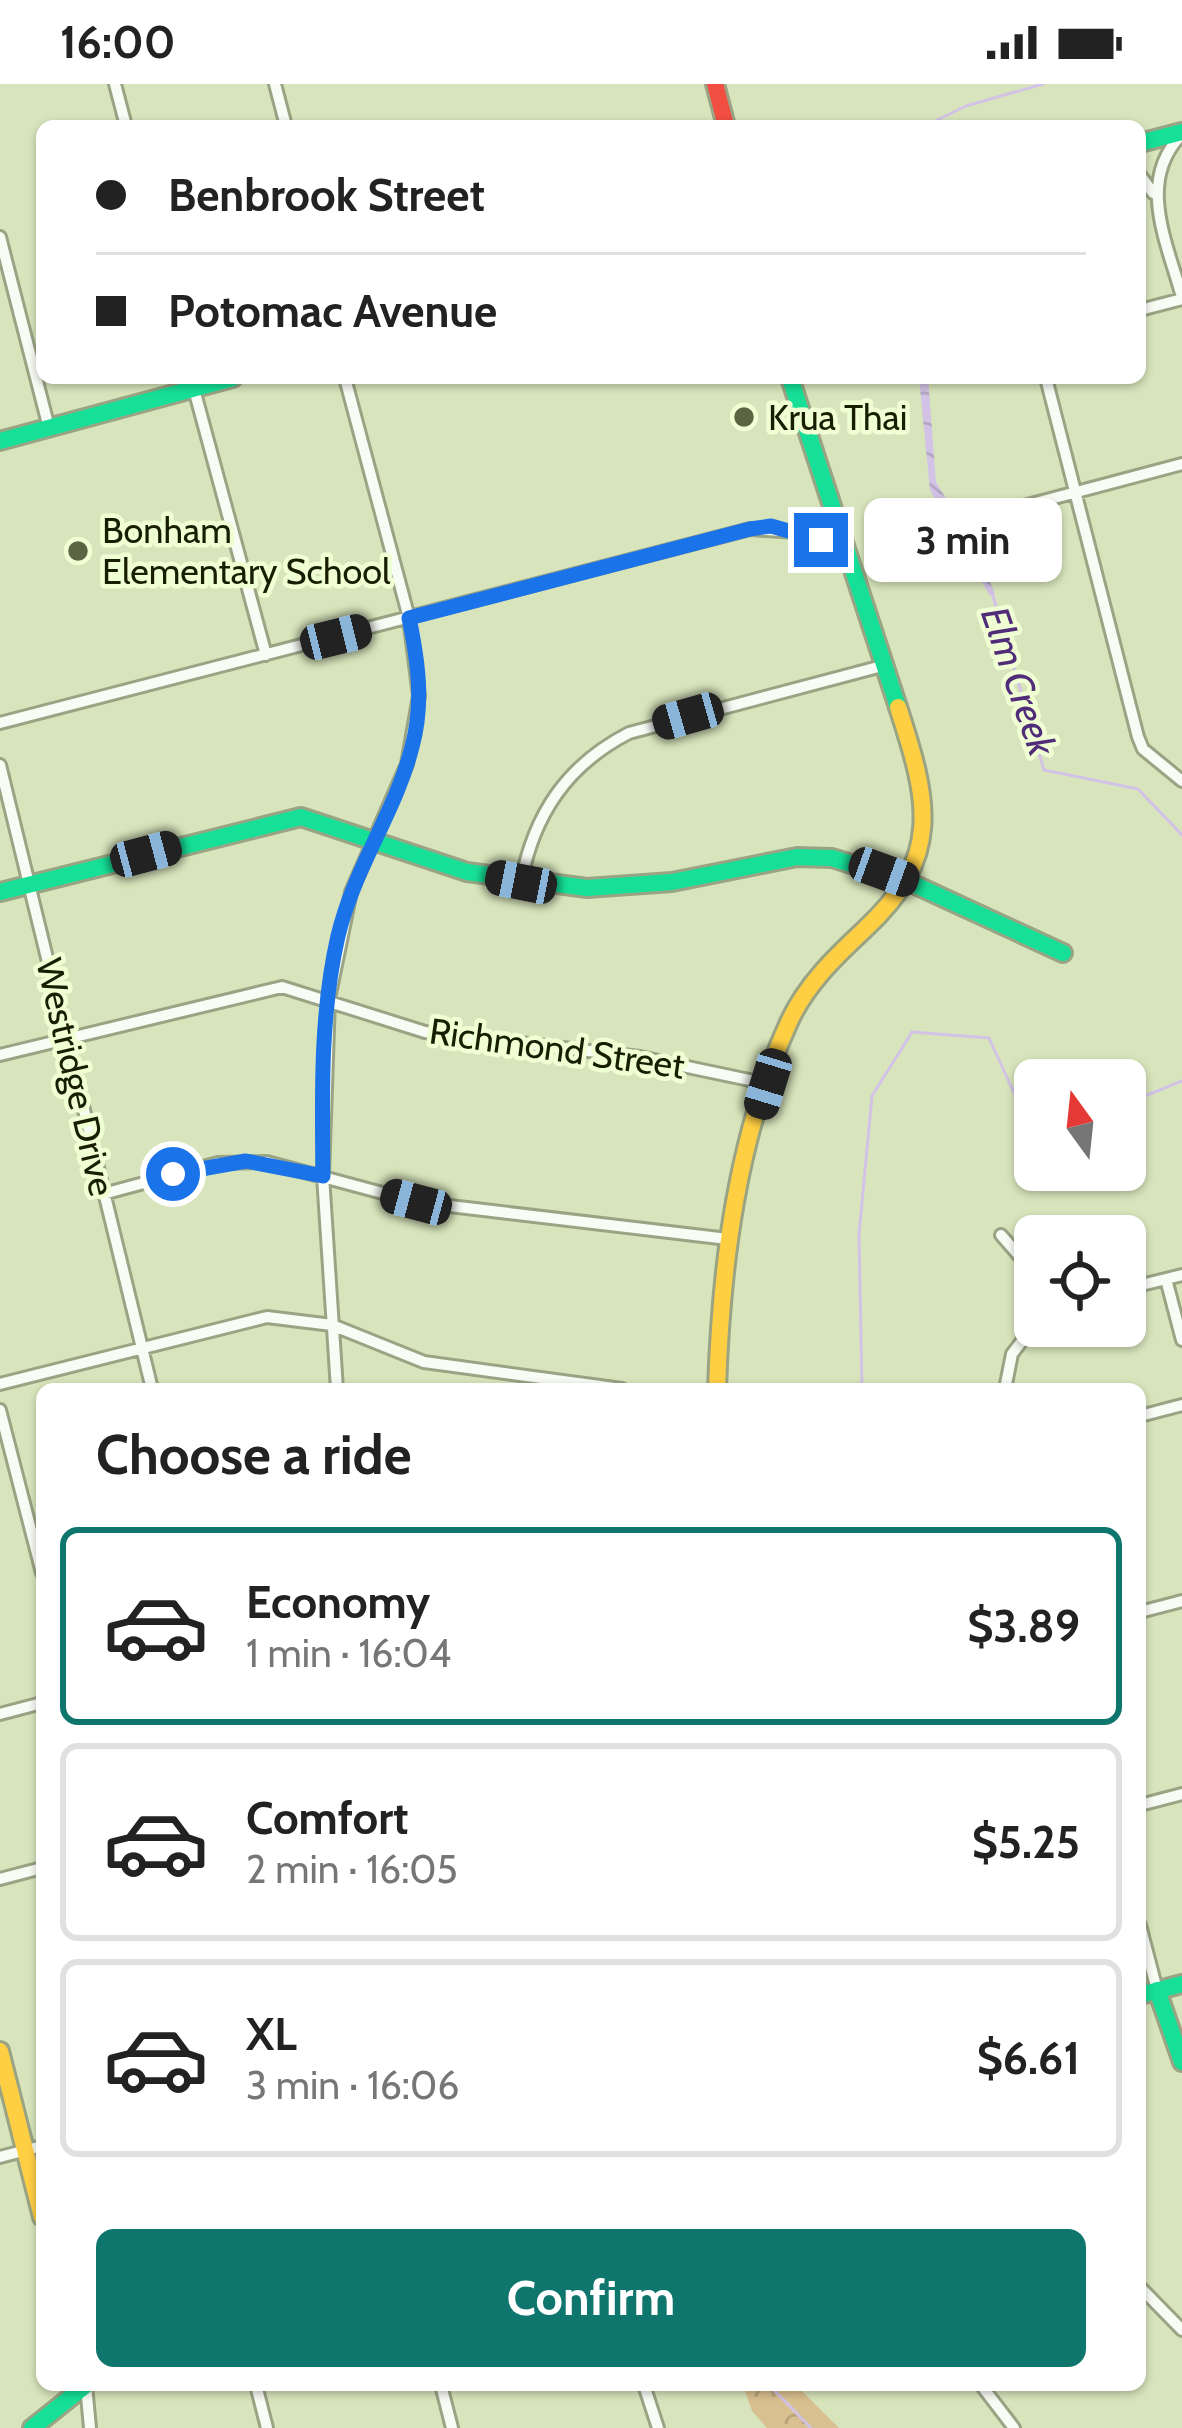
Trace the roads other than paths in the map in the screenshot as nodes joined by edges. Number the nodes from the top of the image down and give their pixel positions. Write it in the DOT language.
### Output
graph roads {
  1 [pos="115,84"];
  2 [pos="274,84"];
  3 [pos="719,85"];
  4 [pos="124,120"];
  5 [pos="284,120"];
  6 [pos="725,120"];
  7 [pos="1182,133"];
  8 [pos="1146,142"];
  9 [pos="1146,183"];
  10 [pos="1155,196"];
  11 [pos="0,237"];
  12 [pos="5,280"];
  13 [pos="1182,298"];
  14 [pos="1146,308"];
  15 [pos="189,384"];
  16 [pos="192,384"];
  17 [pos="346,384"];
  18 [pos="792,384"];
  19 [pos="1048,384"];
  20 [pos="49,428"];
  21 [pos="0,441"];
  22 [pos="1182,464"];
  23 [pos="1076,492"];
  24 [pos="1005,511"];
  25 [pos="844,549"];
  26 [pos="409,618"];
  27 [pos="266,655"];
  28 [pos="882,666"];
  29 [pos="0,723"];
  30 [pos="0,765"];
  31 [pos="1182,781"];
  32 [pos="371,840"];
  33 [pos="521,882"];
  34 [pos="909,882"];
  35 [pos="29,884"];
  36 [pos="0,892"];
  37 [pos="1064,953"];
  38 [pos="329,999"];
  39 [pos="66,1038"];
  40 [pos="0,1055"];
  41 [pos="768,1084"];
  42 [pos="323,1176"];
  43 [pos="103,1194"];
  44 [pos="1001,1235"];
  45 [pos="728,1240"];
  46 [pos="1014,1250"];
  47 [pos="1182,1275"];
  48 [pos="1166,1279"];
  49 [pos="1146,1284"];
  50 [pos="332,1325"];
  51 [pos="1182,1340"];
  52 [pos="1017,1347"];
  53 [pos="141,1348"];
  54 [pos="150,1383"];
  55 [pos="337,1383"];
  56 [pos="578,1383"];
  57 [pos="717,1383"];
  58 [pos="1007,1383"];
  59 [pos="0,1384"];
  60 [pos="1182,1405"];
  61 [pos="0,1410"];
  62 [pos="1146,1414"];
  63 [pos="36,1550"];
  64 [pos="1182,1601"];
  65 [pos="1146,1610"];
  66 [pos="36,1705"];
  67 [pos="0,1714"];
  68 [pos="1182,1794"];
  69 [pos="1146,1803"];
  70 [pos="36,1870"];
  71 [pos="0,1879"];
  72 [pos="1182,1984"];
  73 [pos="1148,1993"];
  74 [pos="0,2051"];
  75 [pos="1182,2062"];
  76 [pos="34,2149"];
  77 [pos="0,2158"];
  78 [pos="1146,2293"];
  79 [pos="1182,2330"];
  80 [pos="79,2391"];
  81 [pos="87,2391"];
  82 [pos="258,2391"];
  83 [pos="443,2391"];
  84 [pos="646,2391"];
  85 [pos="986,2391"];
  86 [pos="38,2425"];
  87 [pos="90,2428"];
  88 [pos="267,2428"];
  89 [pos="452,2428"];
  90 [pos="658,2428"];
  91 [pos="1014,2428"];
  1 -- 4 [label="street"];
  2 -- 5 [label="street"];
  3 -- 6 [label="street"];
  7 -- 8 [label="street"];
  7 -- 10 [label="street"];
  9 -- 10 [label="street"];
  10 -- 13 [label="street"];
  11 -- 12 [label="street"];
  12 -- 20 [label="street"];
  13 -- 14 [label="street"];
  15 -- 20 [label="street"];
  16 -- 27 [label="street"];
  17 -- 26 [label="street"];
  18 -- 25 [label="street"];
  19 -- 23 [label="street"];
  20 -- 21 [label="street"];
  22 -- 23 [label="street"];
  23 -- 24 [label="street"];
  23 -- 31 [label="street"];
  25 -- 26 [label="street"];
  25 -- 28 [label="street"];
  26 -- 27 [label="street"];
  26 -- 32 [label="street"];
  27 -- 29 [label="street"];
  28 -- 33 [label="street"];
  28 -- 34 [label="street"];
  30 -- 35 [label="street, Westridge Drive"];
  32 -- 33 [label="street"];
  32 -- 35 [label="street"];
  32 -- 38 [label="street"];
  33 -- 34 [label="street"];
  34 -- 37 [label="street"];
  34 -- 41 [label="street"];
  35 -- 36 [label="street"];
  35 -- 39 [label="street, Westridge Drive"];
  38 -- 39 [label="street, Richmond Street"];
  38 -- 41 [label="street, Richmond Street"];
  38 -- 42 [label="street"];
  39 -- 40 [label="street, Richmond Street"];
  39 -- 43 [label="street, Westridge Drive"];
  41 -- 45 [label="street"];
  42 -- 43 [label="street"];
  42 -- 45 [label="street"];
  42 -- 50 [label="street"];
  43 -- 53 [label="street, Westridge Drive"];
  44 -- 46 [label="street"];
  45 -- 57 [label="street"];
  47 -- 48 [label="street"];
  48 -- 49 [label="street"];
  48 -- 51 [label="street"];
  50 -- 53 [label="street"];
  50 -- 55 [label="street"];
  50 -- 56 [label="street"];
  52 -- 58 [label="street"];
  53 -- 54 [label="street, Westridge Drive"];
  53 -- 59 [label="street"];
  60 -- 62 [label="street"];
  61 -- 63 [label="street"];
  64 -- 65 [label="street"];
  66 -- 67 [label="street"];
  68 -- 69 [label="street"];
  70 -- 71 [label="street"];
  72 -- 73 [label="street"];
  73 -- 75 [label="street"];
  74 -- 76 [label="street"];
  76 -- 77 [label="street"];
  78 -- 79 [label="street"];
  80 -- 86 [label="street"];
  81 -- 87 [label="street"];
  82 -- 88 [label="street"];
  83 -- 89 [label="street"];
  84 -- 90 [label="street"];
  85 -- 91 [label="street"];
}
